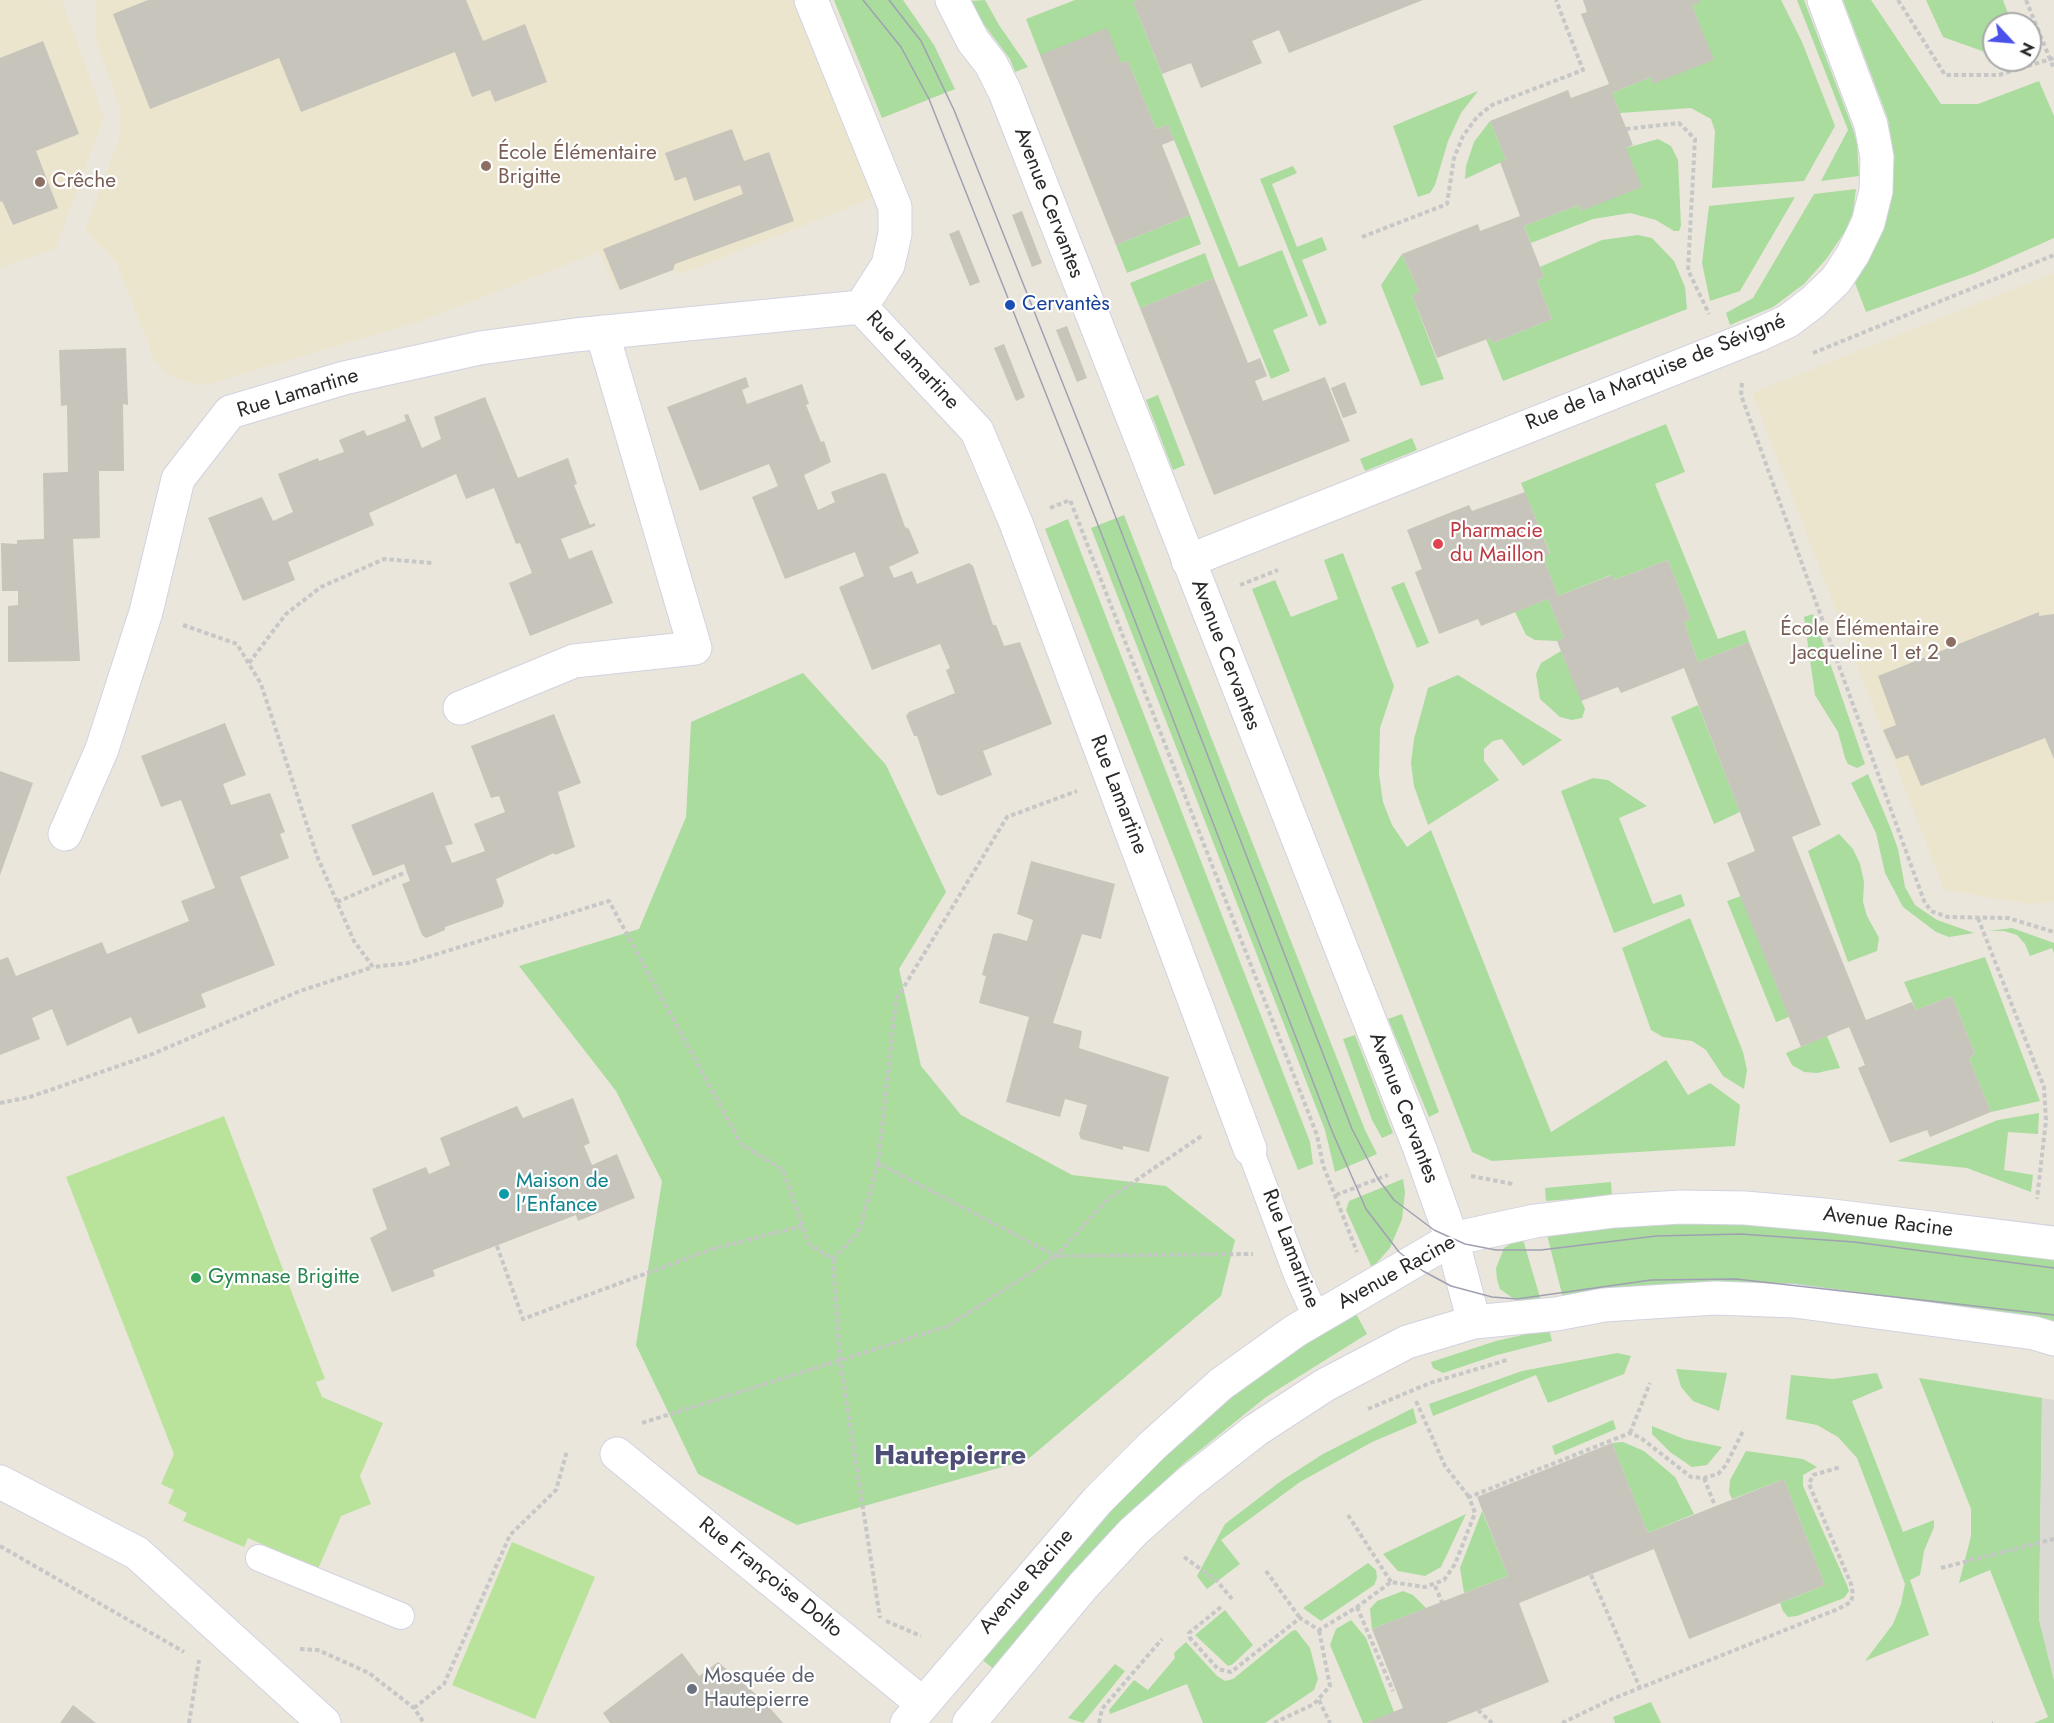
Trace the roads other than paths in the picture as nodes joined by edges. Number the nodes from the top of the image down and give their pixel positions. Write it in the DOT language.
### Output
graph roads {
  1 [pos="811,0"];
  2 [pos="952,0"];
  3 [pos="1824,0"];
  4 [pos="861,307"];
  5 [pos="602,332"];
  6 [pos="1188,561"];
  7 [pos="460,708"];
  8 [pos="65,834"];
  9 [pos="1250,1149"];
  10 [pos="1452,1239"];
  11 [pos="2054,1243"];
  12 [pos="1317,1319"];
  13 [pos="1474,1322"];
  14 [pos="2054,1339"];
  15 [pos="617,1454"];
  16 [pos="0,1482"];
  17 [pos="259,1558"];
  18 [pos="401,1616"];
  19 [pos="915,1713"];
  20 [pos="324,1723"];
  21 [pos="969,1723"];
  1 -- 4 [label="street, Rue Lamartine"];
  2 -- 6 [label="street, Avenue Cervantes"];
  3 -- 6 [label="street, Rue de la Marquise de Sévigné"];
  4 -- 5 [label="street, Rue Lamartine"];
  4 -- 9 [label="street, Rue Lamartine"];
  5 -- 7 [label="street"];
  5 -- 8 [label="street, Rue Lamartine"];
  6 -- 10 [label="street, Avenue Cervantes"];
  9 -- 12 [label="lane, Rue Lamartine"];
  10 -- 11 [label="street, Avenue Racine"];
  10 -- 12 [label="street, Avenue Racine"];
  10 -- 13 [label="street, Avenue Cervantes"];
  12 -- 19 [label="street, Avenue Racine"];
  13 -- 14 [label="street"];
  13 -- 21 [label="street"];
  15 -- 19 [label="street, Rue Françoise Dolto"];
  16 -- 20 [label="street"];
  17 -- 18 [label="lane"];
}
